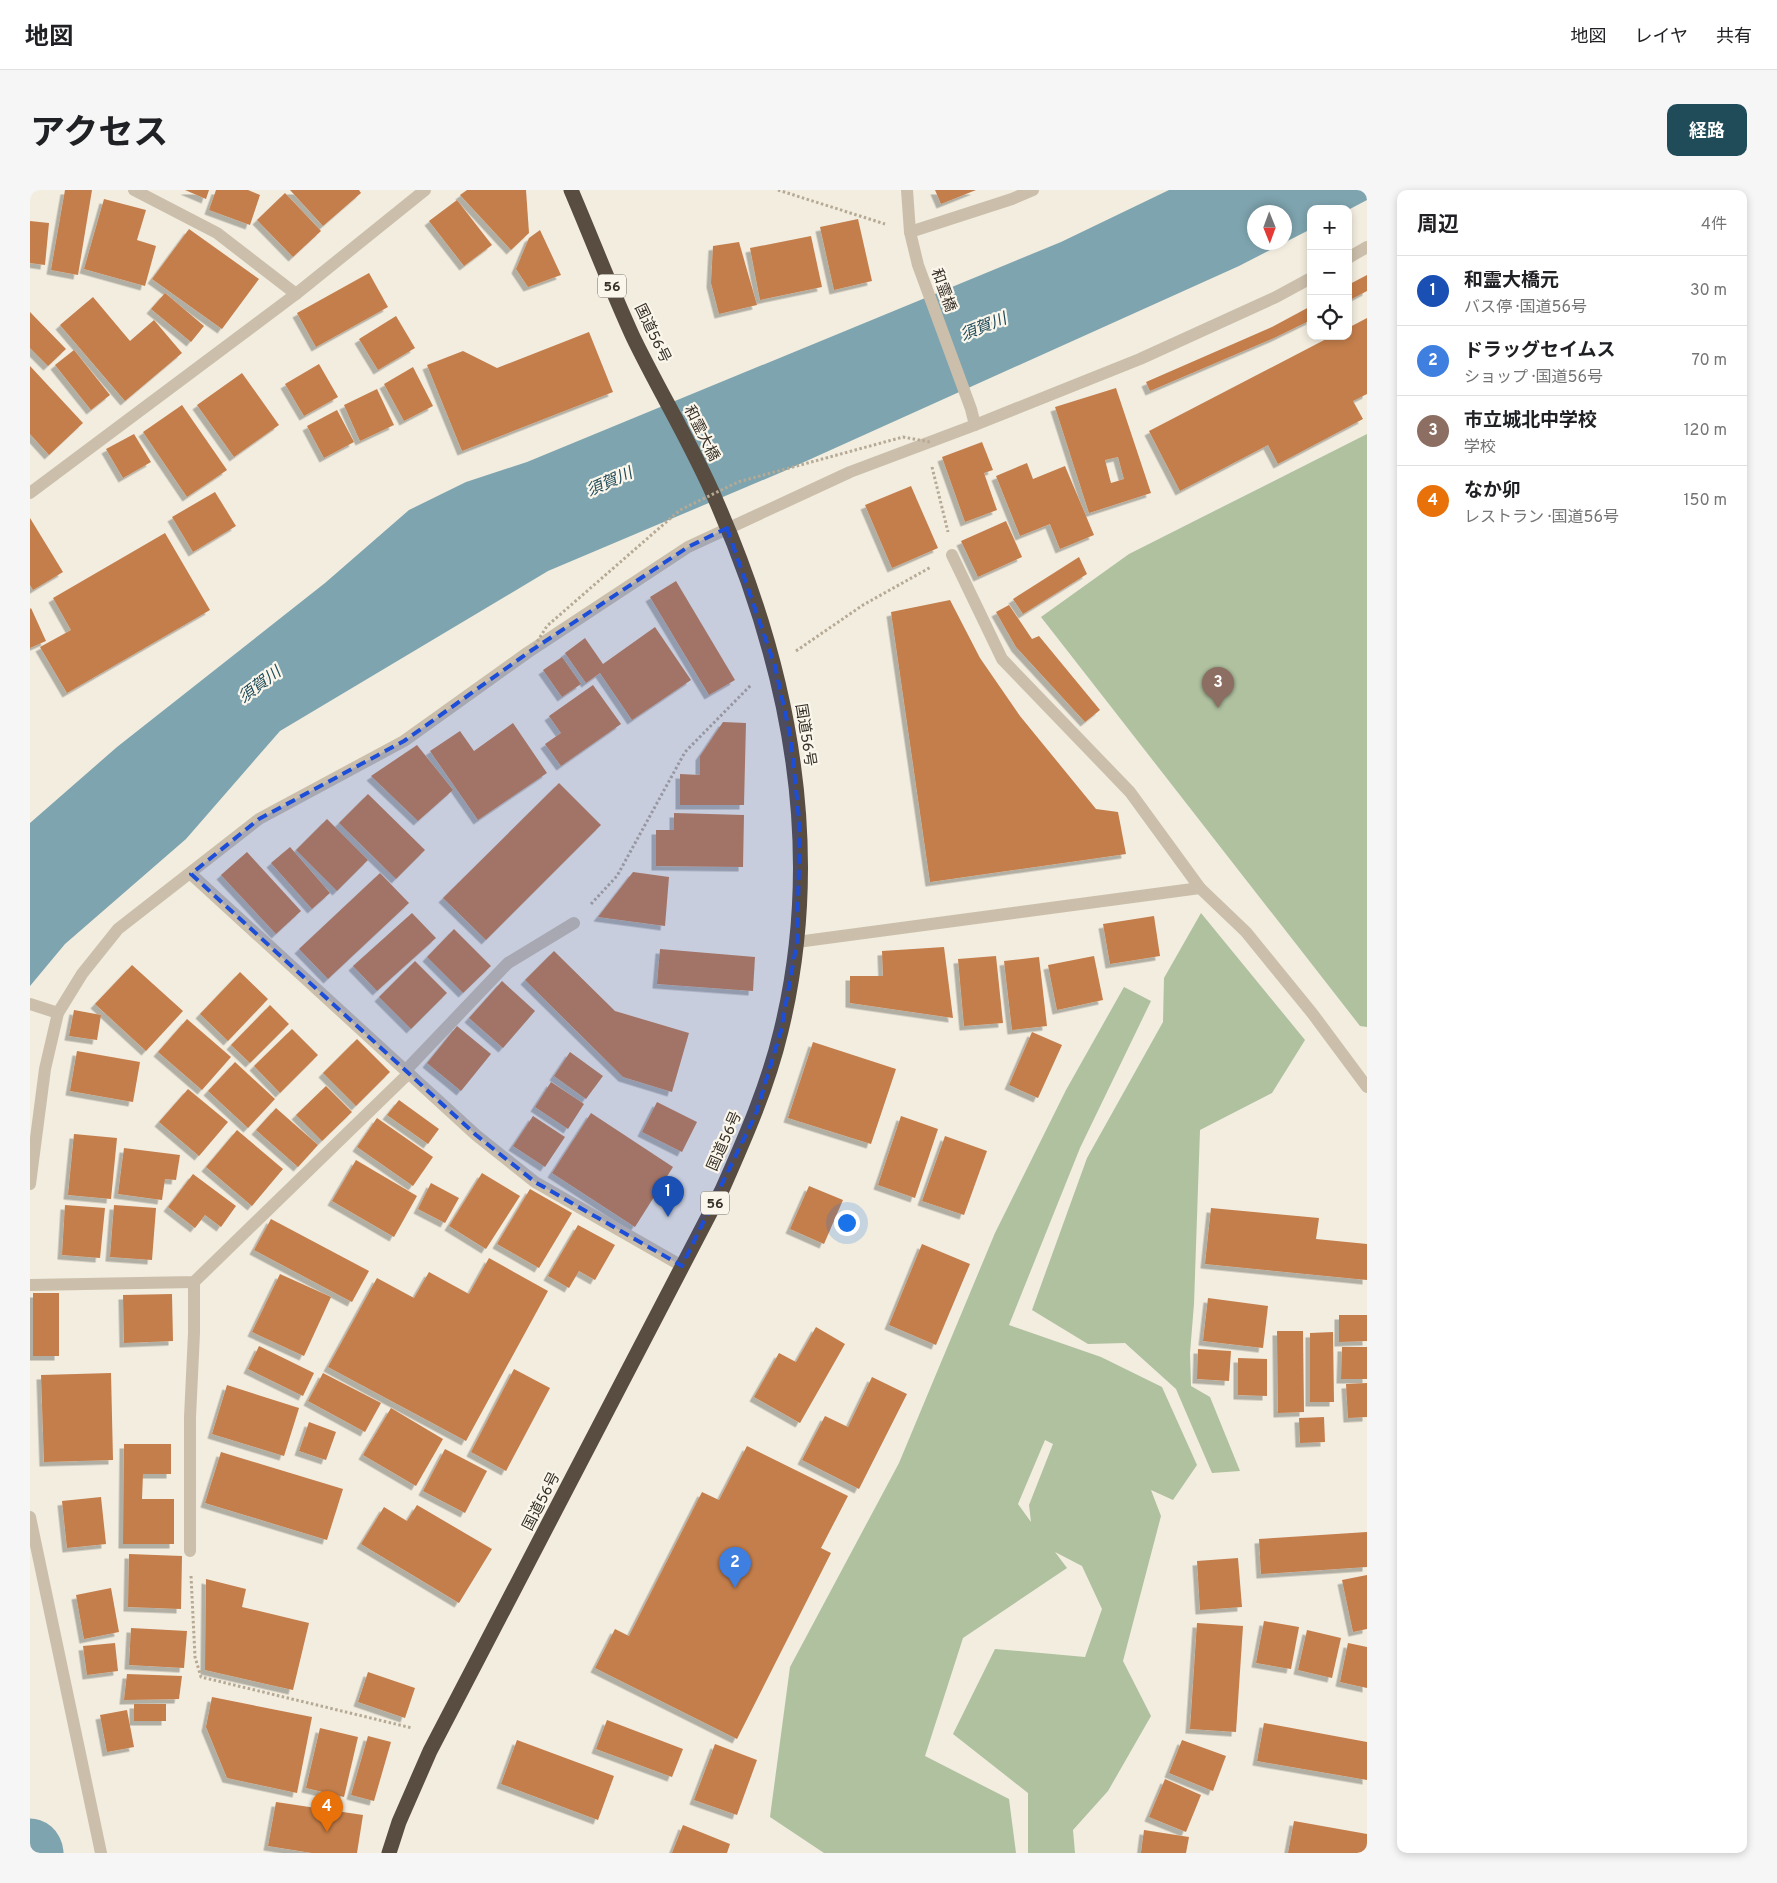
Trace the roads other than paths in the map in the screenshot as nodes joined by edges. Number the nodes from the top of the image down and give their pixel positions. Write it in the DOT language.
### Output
graph roads {
  1 [pos="134,190"];
  2 [pos="425,190"];
  3 [pos="571,190"];
  4 [pos="907,190"];
  5 [pos="1033,190"];
  6 [pos="910,232"];
  7 [pos="1367,247"];
  8 [pos="1352,256"];
  9 [pos="1307,280"];
  10 [pos="296,294"];
  11 [pos="656,380"];
  12 [pos="975,425"];
  13 [pos="30,493"];
  14 [pos="717,501"];
  15 [pos="727,528"];
  16 [pos="952,555"];
  17 [pos="191,874"];
  18 [pos="1200,888"];
  19 [pos="574,923"];
  20 [pos="797,942"];
  21 [pos="34,1006"];
  22 [pos="58,1013"];
  23 [pos="408,1072"];
  24 [pos="1367,1087"];
  25 [pos="30,1184"];
  26 [pos="682,1266"];
  27 [pos="194,1282"];
  28 [pos="30,1285"];
  29 [pos="30,1517"];
  30 [pos="190,1552"];
  31 [pos="101,1853"];
  32 [pos="389,1853"];
  1 -- 10 [label="street"];
  2 -- 10 [label="street"];
  3 -- 11 [label="highway, 国道56号 / 56"];
  4 -- 6 [label="street, 和霊橋"];
  5 -- 6 [label="street"];
  6 -- 12 [label="street, 和霊橋"];
  7 -- 8 [label="street"];
  9 -- 12 [label="street"];
  10 -- 13 [label="street"];
  11 -- 14 [label="highway, 和霊大橋 / 56"];
  12 -- 15 [label="street"];
  14 -- 15 [label="highway, 国道56号 / 56"];
  15 -- 17 [label="street"];
  15 -- 20 [label="highway, 国道56号 / 56"];
  16 -- 18 [label="street"];
  17 -- 22 [label="street"];
  17 -- 23 [label="street"];
  18 -- 20 [label="street"];
  18 -- 24 [label="street"];
  19 -- 23 [label="street"];
  20 -- 26 [label="highway, 国道56号 / 56"];
  21 -- 22 [label="street"];
  22 -- 25 [label="street"];
  23 -- 26 [label="street"];
  23 -- 27 [label="street"];
  26 -- 32 [label="highway, 国道56号 / 56"];
  27 -- 28 [label="street"];
  27 -- 30 [label="street"];
  29 -- 31 [label="street"];
}
